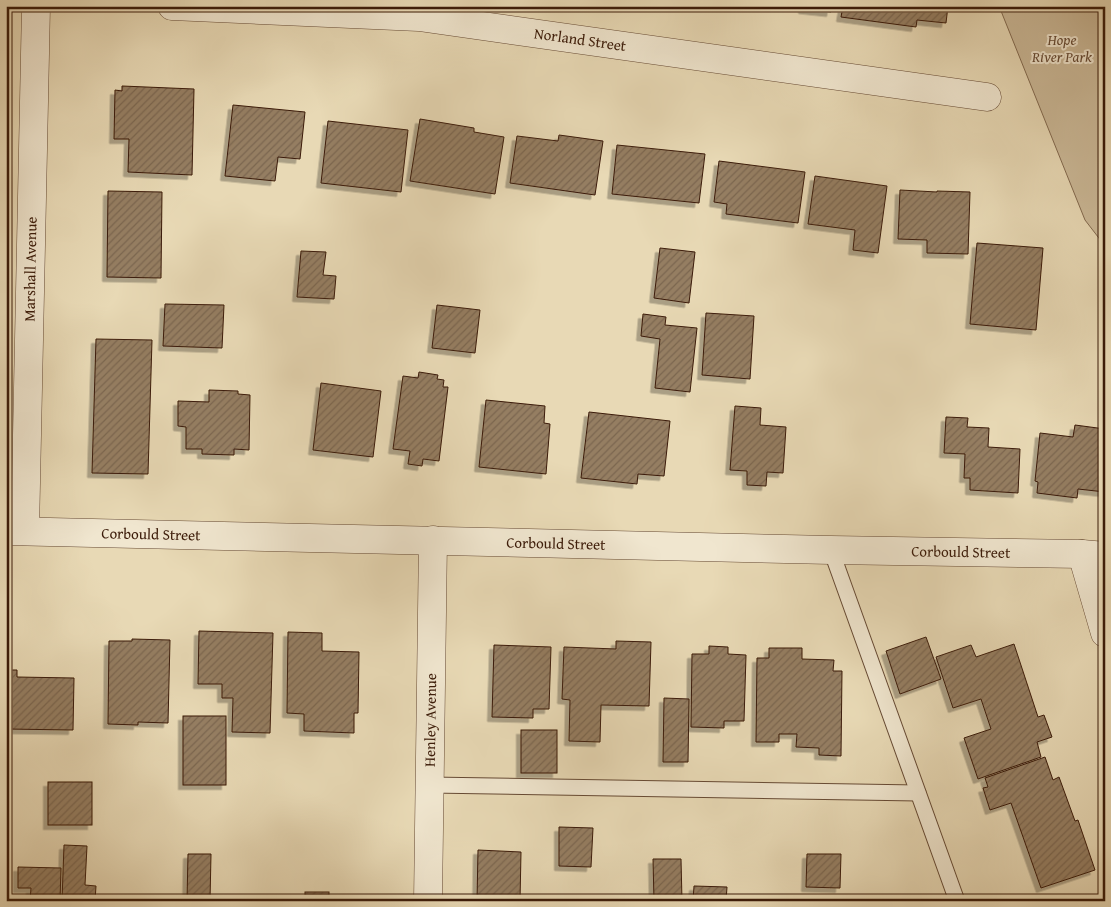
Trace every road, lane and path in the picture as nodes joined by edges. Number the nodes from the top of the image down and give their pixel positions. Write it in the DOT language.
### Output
graph roads {
  1 [pos="36,6"];
  2 [pos="172,6"];
  3 [pos="420,12"];
  4 [pos="986,97"];
  5 [pos="16,531"];
  6 [pos="433,540"];
  7 [pos="831,550"];
  8 [pos="1093,555"];
  9 [pos="1105,633"];
  10 [pos="430,786"];
  11 [pos="918,793"];
  12 [pos="428,901"];
  13 [pos="957,901"];
  1 -- 5 [label="street, Marshall Avenue"];
  2 -- 3 [label="street, Norland Street"];
  3 -- 4 [label="street, Norland Street"];
  5 -- 6 [label="street, Corbould Street"];
  6 -- 7 [label="street, Corbould Street"];
  6 -- 10 [label="street, Henley Avenue"];
  7 -- 8 [label="street, Corbould Street"];
  7 -- 11 [label="lane"];
  8 -- 9 [label="street"];
  10 -- 11 [label="lane"];
  10 -- 12 [label="street, Henley Avenue"];
  11 -- 13 [label="lane"];
}
